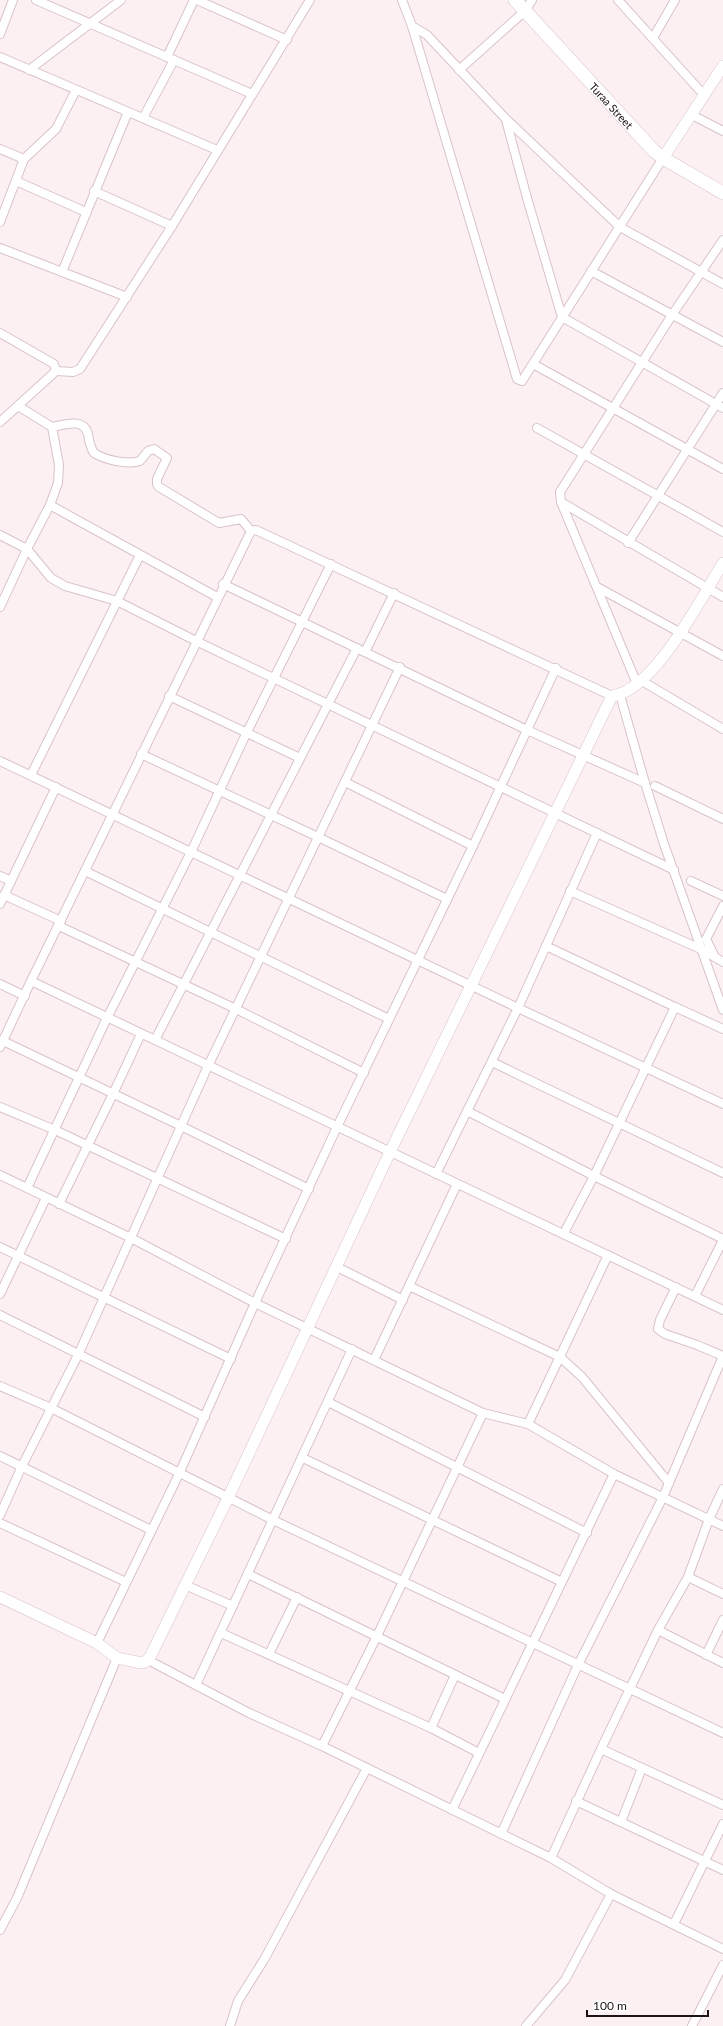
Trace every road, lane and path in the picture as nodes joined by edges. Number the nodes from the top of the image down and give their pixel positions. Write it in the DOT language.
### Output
graph roads {
  1 [pos="13,0"];
  2 [pos="36,0"];
  3 [pos="122,0"];
  4 [pos="194,0"];
  5 [pos="197,0"];
  6 [pos="310,0"];
  7 [pos="402,0"];
  8 [pos="515,0"];
  9 [pos="618,0"];
  10 [pos="675,0"];
  11 [pos="529,5"];
  12 [pos="91,24"];
  13 [pos="412,26"];
  14 [pos="0,34"];
  15 [pos="653,38"];
  16 [pos="287,40"];
  17 [pos="0,57"];
  18 [pos="171,58"];
  19 [pos="29,70"];
  20 [pos="459,70"];
  21 [pos="722,71"];
  22 [pos="76,90"];
  23 [pos="252,94"];
  24 [pos="704,95"];
  25 [pos="128,112"];
  26 [pos="692,115"];
  27 [pos="143,118"];
  28 [pos="506,120"];
  29 [pos="723,131"];
  30 [pos="0,149"];
  31 [pos="217,150"];
  32 [pos="662,158"];
  33 [pos="24,159"];
  34 [pos="16,181"];
  35 [pos="94,191"];
  36 [pos="723,193"];
  37 [pos="86,212"];
  38 [pos="0,222"];
  39 [pos="172,226"];
  40 [pos="620,227"];
  41 [pos="723,240"];
  42 [pos="0,248"];
  43 [pos="591,271"];
  44 [pos="62,272"];
  45 [pos="701,272"];
  46 [pos="723,284"];
  47 [pos="127,296"];
  48 [pos="672,315"];
  49 [pos="562,317"];
  50 [pos="0,333"];
  51 [pos="723,342"];
  52 [pos="642,362"];
  53 [pos="532,364"];
  54 [pos="56,371"];
  55 [pos="723,393"];
  56 [pos="18,406"];
  57 [pos="719,406"];
  58 [pos="612,408"];
  59 [pos="0,422"];
  60 [pos="52,427"];
  61 [pos="537,428"];
  62 [pos="687,449"];
  63 [pos="584,455"];
  64 [pos="723,469"];
  65 [pos="658,495"];
  66 [pos="561,502"];
  67 [pos="50,504"];
  68 [pos="251,530"];
  69 [pos="723,532"];
  70 [pos="0,535"];
  71 [pos="628,543"];
  72 [pos="27,549"];
  73 [pos="140,555"];
  74 [pos="723,562"];
  75 [pos="332,564"];
  76 [pos="223,584"];
  77 [pos="597,587"];
  78 [pos="707,588"];
  79 [pos="394,593"];
  80 [pos="217,597"];
  81 [pos="723,597"];
  82 [pos="117,601"];
  83 [pos="0,607"];
  84 [pos="302,622"];
  85 [pos="681,632"];
  86 [pos="196,641"];
  87 [pos="361,650"];
  88 [pos="723,656"];
  89 [pos="400,667"];
  90 [pos="556,668"];
  91 [pos="274,677"];
  92 [pos="640,683"];
  93 [pos="616,695"];
  94 [pos="169,696"];
  95 [pos="328,704"];
  96 [pos="373,725"];
  97 [pos="723,729"];
  98 [pos="527,730"];
  99 [pos="246,734"];
  100 [pos="141,754"];
  101 [pos="582,755"];
  102 [pos="300,758"];
  103 [pos="0,761"];
  104 [pos="31,775"];
  105 [pos="345,782"];
  106 [pos="645,783"];
  107 [pos="655,786"];
  108 [pos="56,787"];
  109 [pos="501,787"];
  110 [pos="218,790"];
  111 [pos="554,813"];
  112 [pos="113,814"];
  113 [pos="271,815"];
  114 [pos="723,819"];
  115 [pos="597,833"];
  116 [pos="318,837"];
  117 [pos="473,846"];
  118 [pos="191,852"];
  119 [pos="674,870"];
  120 [pos="85,871"];
  121 [pos="241,875"];
  122 [pos="0,876"];
  123 [pos="11,881"];
  124 [pos="691,881"];
  125 [pos="570,891"];
  126 [pos="4,895"];
  127 [pos="723,896"];
  128 [pos="290,898"];
  129 [pos="447,899"];
  130 [pos="0,904"];
  131 [pos="723,906"];
  132 [pos="162,909"];
  133 [pos="60,923"];
  134 [pos="210,932"];
  135 [pos="546,946"];
  136 [pos="703,950"];
  137 [pos="261,957"];
  138 [pos="417,960"];
  139 [pos="719,961"];
  140 [pos="136,962"];
  141 [pos="30,981"];
  142 [pos="0,984"];
  143 [pos="184,984"];
  144 [pos="472,986"];
  145 [pos="25,996"];
  146 [pos="675,1007"];
  147 [pos="518,1008"];
  148 [pos="236,1009"];
  149 [pos="723,1010"];
  150 [pos="107,1018"];
  151 [pos="389,1019"];
  152 [pos="723,1029"];
  153 [pos="141,1034"];
  154 [pos="155,1040"];
  155 [pos="1,1044"];
  156 [pos="492,1062"];
  157 [pos="208,1066"];
  158 [pos="646,1068"];
  159 [pos="364,1073"];
  160 [pos="80,1078"];
  161 [pos="113,1094"];
  162 [pos="723,1104"];
  163 [pos="0,1107"];
  164 [pos="467,1111"];
  165 [pos="620,1122"];
  166 [pos="181,1126"];
  167 [pos="337,1127"];
  168 [pos="55,1130"];
  169 [pos="88,1146"];
  170 [pos="390,1152"];
  171 [pos="723,1173"];
  172 [pos="436,1174"];
  173 [pos="0,1175"];
  174 [pos="594,1176"];
  175 [pos="157,1178"];
  176 [pos="457,1184"];
  177 [pos="27,1188"];
  178 [pos="309,1189"];
  179 [pos="46,1198"];
  180 [pos="59,1204"];
  181 [pos="564,1233"];
  182 [pos="131,1238"];
  183 [pos="286,1239"];
  184 [pos="723,1239"];
  185 [pos="0,1247"];
  186 [pos="608,1255"];
  187 [pos="18,1256"];
  188 [pos="337,1266"];
  189 [pos="410,1286"];
  190 [pos="676,1287"];
  191 [pos="0,1294"];
  192 [pos="104,1296"];
  193 [pos="695,1296"];
  194 [pos="403,1300"];
  195 [pos="255,1303"];
  196 [pos="723,1310"];
  197 [pos="0,1315"];
  198 [pos="307,1328"];
  199 [pos="352,1349"];
  200 [pos="79,1353"];
  201 [pos="723,1356"];
  202 [pos="560,1357"];
  203 [pos="231,1359"];
  204 [pos="374,1360"];
  205 [pos="0,1386"];
  206 [pos="328,1402"];
  207 [pos="51,1408"];
  208 [pos="483,1412"];
  209 [pos="205,1417"];
  210 [pos="528,1424"];
  211 [pos="0,1456"];
  212 [pos="303,1458"];
  213 [pos="22,1466"];
  214 [pos="457,1466"];
  215 [pos="179,1474"];
  216 [pos="614,1474"];
  217 [pos="669,1483"];
  218 [pos="723,1489"];
  219 [pos="663,1497"];
  220 [pos="228,1498"];
  221 [pos="0,1514"];
  222 [pos="709,1519"];
  223 [pos="273,1520"];
  224 [pos="431,1521"];
  225 [pos="0,1523"];
  226 [pos="723,1526"];
  227 [pos="151,1530"];
  228 [pos="587,1533"];
  229 [pos="248,1574"];
  230 [pos="688,1577"];
  231 [pos="403,1581"];
  232 [pos="126,1582"];
  233 [pos="562,1582"];
  234 [pos="184,1585"];
  235 [pos="723,1594"];
  236 [pos="0,1597"];
  237 [pos="297,1598"];
  238 [pos="233,1606"];
  239 [pos="723,1620"];
  240 [pos="658,1630"];
  241 [pos="221,1632"];
  242 [pos="377,1636"];
  243 [pos="534,1642"];
  244 [pos="97,1643"];
  245 [pos="268,1654"];
  246 [pos="706,1655"];
  247 [pos="117,1658"];
  248 [pos="148,1660"];
  249 [pos="723,1663"];
  250 [pos="578,1665"];
  251 [pos="455,1676"];
  252 [pos="196,1685"];
  253 [pos="630,1689"];
  254 [pos="350,1692"];
  255 [pos="505,1699"];
  256 [pos="431,1728"];
  257 [pos="723,1733"];
  258 [pos="322,1746"];
  259 [pos="601,1749"];
  260 [pos="479,1752"];
  261 [pos="367,1768"];
  262 [pos="642,1768"];
  263 [pos="576,1801"];
  264 [pos="723,1805"];
  265 [pos="452,1810"];
  266 [pos="621,1822"];
  267 [pos="723,1824"];
  268 [pos="501,1834"];
  269 [pos="551,1858"];
  270 [pos="705,1861"];
  271 [pos="723,1870"];
  272 [pos="611,1894"];
  273 [pos="674,1924"];
  274 [pos="0,1930"];
  275 [pos="723,1949"];
  276 [pos="723,1965"];
  277 [pos="230,2026"];
  278 [pos="526,2026"];
  279 [pos="692,2026"];
  1 -- 14 [label="street"];
  2 -- 12 [label="street"];
  3 -- 12 [label="street"];
  4 -- 18 [label="street"];
  5 -- 16 [label="street"];
  6 -- 16 [label="street"];
  7 -- 13 [label="street"];
  8 -- 11 [label="main road, Turaa Street"];
  9 -- 15 [label="street"];
  10 -- 15 [label="street"];
  11 -- 20 [label="street"];
  11 -- 32 [label="main road, Turaa Street"];
  12 -- 18 [label="street"];
  12 -- 19 [label="street"];
  13 -- 20 [label="street"];
  13 -- 53 [label="street"];
  15 -- 24 [label="street"];
  16 -- 23 [label="street"];
  17 -- 19 [label="street"];
  18 -- 23 [label="street"];
  18 -- 27 [label="street"];
  19 -- 22 [label="street"];
  20 -- 28 [label="street"];
  21 -- 24 [label="street"];
  22 -- 25 [label="street"];
  22 -- 33 [label="street"];
  23 -- 31 [label="street"];
  24 -- 26 [label="street"];
  25 -- 27 [label="street"];
  25 -- 35 [label="street"];
  26 -- 29 [label="street"];
  26 -- 32 [label="street"];
  27 -- 31 [label="street"];
  28 -- 40 [label="street"];
  28 -- 49 [label="street"];
  30 -- 33 [label="street"];
  31 -- 39 [label="street"];
  32 -- 36 [label="main road, Turaa Street"];
  32 -- 40 [label="street"];
  33 -- 34 [label="street"];
  34 -- 37 [label="street"];
  34 -- 38 [label="street"];
  35 -- 37 [label="street"];
  35 -- 39 [label="street"];
  37 -- 44 [label="street"];
  39 -- 47 [label="street"];
  40 -- 43 [label="street"];
  40 -- 45 [label="street"];
  41 -- 45 [label="street"];
  42 -- 44 [label="street"];
  43 -- 48 [label="street"];
  43 -- 49 [label="street"];
  44 -- 47 [label="street"];
  45 -- 46 [label="street"];
  45 -- 48 [label="street"];
  47 -- 54 [label="street"];
  48 -- 51 [label="street"];
  48 -- 52 [label="street"];
  49 -- 52 [label="street"];
  49 -- 53 [label="street"];
  50 -- 54 [label="street"];
  52 -- 57 [label="street"];
  52 -- 58 [label="street"];
  53 -- 58 [label="street"];
  54 -- 56 [label="street"];
  55 -- 57 [label="street"];
  56 -- 59 [label="street"];
  56 -- 60 [label="street"];
  57 -- 62 [label="street"];
  58 -- 62 [label="street"];
  58 -- 63 [label="street"];
  60 -- 67 [label="street"];
  60 -- 68 [label="street"];
  61 -- 63 [label="street"];
  62 -- 64 [label="street"];
  62 -- 65 [label="street"];
  63 -- 65 [label="street"];
  63 -- 66 [label="street"];
  65 -- 69 [label="street"];
  65 -- 71 [label="street"];
  66 -- 71 [label="street"];
  66 -- 77 [label="street"];
  67 -- 72 [label="street"];
  67 -- 73 [label="street"];
  68 -- 75 [label="street"];
  68 -- 76 [label="street"];
  70 -- 72 [label="street"];
  71 -- 78 [label="street"];
  72 -- 82 [label="street"];
  72 -- 83 [label="street"];
  73 -- 80 [label="street"];
  73 -- 82 [label="street"];
  74 -- 78 [label="street"];
  75 -- 79 [label="street"];
  75 -- 84 [label="street"];
  76 -- 80 [label="street"];
  76 -- 84 [label="street"];
  77 -- 85 [label="street"];
  77 -- 92 [label="street"];
  78 -- 81 [label="street"];
  78 -- 85 [label="street"];
  79 -- 87 [label="street"];
  79 -- 90 [label="street"];
  80 -- 86 [label="street"];
  82 -- 86 [label="street"];
  82 -- 104 [label="street"];
  84 -- 87 [label="street"];
  84 -- 91 [label="street"];
  85 -- 88 [label="street"];
  85 -- 92 [label="street"];
  86 -- 91 [label="street"];
  86 -- 94 [label="street"];
  87 -- 89 [label="street"];
  87 -- 95 [label="street"];
  89 -- 96 [label="street"];
  89 -- 98 [label="street"];
  90 -- 93 [label="street"];
  90 -- 98 [label="street"];
  91 -- 95 [label="street"];
  91 -- 99 [label="street"];
  92 -- 93 [label="street"];
  92 -- 97 [label="street"];
  93 -- 101 [label="street"];
  93 -- 106 [label="street"];
  94 -- 99 [label="street"];
  94 -- 100 [label="street"];
  95 -- 96 [label="street"];
  95 -- 102 [label="street"];
  96 -- 105 [label="street"];
  96 -- 109 [label="street"];
  98 -- 101 [label="street"];
  98 -- 109 [label="street"];
  99 -- 102 [label="street"];
  99 -- 110 [label="street"];
  100 -- 110 [label="street"];
  100 -- 112 [label="street"];
  101 -- 106 [label="street"];
  101 -- 111 [label="street"];
  102 -- 113 [label="street"];
  103 -- 104 [label="street"];
  104 -- 108 [label="street"];
  105 -- 116 [label="street"];
  105 -- 117 [label="street"];
  106 -- 119 [label="street"];
  107 -- 114 [label="street"];
  108 -- 112 [label="street"];
  108 -- 123 [label="street"];
  109 -- 111 [label="street"];
  109 -- 117 [label="street"];
  110 -- 113 [label="street"];
  110 -- 118 [label="street"];
  111 -- 115 [label="street"];
  111 -- 144 [label="street"];
  112 -- 118 [label="street"];
  112 -- 120 [label="street"];
  113 -- 116 [label="street"];
  113 -- 121 [label="street"];
  115 -- 119 [label="street"];
  115 -- 125 [label="street"];
  116 -- 128 [label="street"];
  116 -- 129 [label="street"];
  117 -- 129 [label="street"];
  118 -- 121 [label="street"];
  118 -- 132 [label="street"];
  119 -- 136 [label="street"];
  120 -- 132 [label="street"];
  120 -- 133 [label="street"];
  121 -- 128 [label="street"];
  121 -- 134 [label="street"];
  122 -- 123 [label="street"];
  123 -- 126 [label="street"];
  124 -- 127 [label="street"];
  125 -- 135 [label="street"];
  125 -- 136 [label="street"];
  126 -- 130 [label="street"];
  126 -- 133 [label="street"];
  128 -- 137 [label="street"];
  128 -- 138 [label="street"];
  129 -- 138 [label="street"];
  131 -- 139 [label="street"];
  132 -- 134 [label="street"];
  132 -- 140 [label="street"];
  133 -- 140 [label="street"];
  133 -- 141 [label="street"];
  134 -- 137 [label="street"];
  134 -- 143 [label="street"];
  135 -- 146 [label="street"];
  135 -- 147 [label="street"];
  136 -- 139 [label="street"];
  136 -- 149 [label="street"];
  137 -- 148 [label="street"];
  137 -- 151 [label="street"];
  138 -- 144 [label="street"];
  138 -- 151 [label="street"];
  140 -- 143 [label="street"];
  140 -- 150 [label="street"];
  141 -- 145 [label="street"];
  141 -- 150 [label="street"];
  142 -- 145 [label="street"];
  143 -- 148 [label="street"];
  143 -- 154 [label="street"];
  144 -- 147 [label="street"];
  144 -- 170 [label="street"];
  145 -- 155 [label="street"];
  146 -- 152 [label="street"];
  146 -- 158 [label="street"];
  147 -- 156 [label="street"];
  147 -- 158 [label="street"];
  148 -- 157 [label="street"];
  148 -- 159 [label="street"];
  150 -- 153 [label="street"];
  150 -- 160 [label="street"];
  151 -- 159 [label="street"];
  153 -- 154 [label="street"];
  153 -- 161 [label="street"];
  154 -- 157 [label="street"];
  155 -- 160 [label="street"];
  156 -- 164 [label="street"];
  156 -- 165 [label="street"];
  157 -- 166 [label="street"];
  157 -- 167 [label="street"];
  158 -- 162 [label="street"];
  158 -- 165 [label="street"];
  159 -- 167 [label="street"];
  160 -- 161 [label="street"];
  160 -- 168 [label="street"];
  161 -- 166 [label="street"];
  161 -- 169 [label="street"];
  163 -- 168 [label="street"];
  164 -- 172 [label="street"];
  164 -- 174 [label="street"];
  165 -- 171 [label="street"];
  165 -- 174 [label="street"];
  166 -- 175 [label="street"];
  166 -- 178 [label="street"];
  167 -- 170 [label="street"];
  167 -- 178 [label="street"];
  168 -- 169 [label="street"];
  168 -- 177 [label="street"];
  169 -- 175 [label="street"];
  169 -- 180 [label="street"];
  170 -- 172 [label="street"];
  170 -- 188 [label="street"];
  172 -- 176 [label="street"];
  173 -- 177 [label="street"];
  174 -- 181 [label="street"];
  174 -- 184 [label="street"];
  175 -- 182 [label="street"];
  175 -- 183 [label="street"];
  176 -- 181 [label="street"];
  176 -- 189 [label="street"];
  177 -- 179 [label="street"];
  178 -- 183 [label="street"];
  179 -- 180 [label="street"];
  179 -- 187 [label="street"];
  180 -- 182 [label="street"];
  181 -- 186 [label="street"];
  182 -- 192 [label="street"];
  182 -- 195 [label="street"];
  183 -- 195 [label="street"];
  184 -- 193 [label="street"];
  185 -- 187 [label="street"];
  186 -- 190 [label="street"];
  186 -- 202 [label="street"];
  187 -- 191 [label="street"];
  187 -- 192 [label="street"];
  188 -- 194 [label="street"];
  188 -- 198 [label="street"];
  189 -- 194 [label="street"];
  189 -- 202 [label="street"];
  190 -- 193 [label="street"];
  190 -- 201 [label="street"];
  192 -- 200 [label="street"];
  192 -- 203 [label="street"];
  193 -- 196 [label="street"];
  194 -- 204 [label="street"];
  195 -- 198 [label="street"];
  195 -- 203 [label="street"];
  197 -- 200 [label="street"];
  198 -- 199 [label="street"];
  198 -- 220 [label="street"];
  199 -- 204 [label="street"];
  199 -- 206 [label="street"];
  200 -- 207 [label="street"];
  200 -- 209 [label="street"];
  201 -- 217 [label="street"];
  202 -- 210 [label="street"];
  202 -- 217 [label="street"];
  203 -- 209 [label="street"];
  204 -- 208 [label="street"];
  205 -- 207 [label="street"];
  206 -- 212 [label="street"];
  206 -- 214 [label="street"];
  207 -- 213 [label="street"];
  207 -- 215 [label="street"];
  208 -- 210 [label="street"];
  208 -- 214 [label="street"];
  209 -- 215 [label="street"];
  210 -- 216 [label="street"];
  211 -- 213 [label="street"];
  212 -- 223 [label="street"];
  212 -- 224 [label="street"];
  213 -- 221 [label="street"];
  213 -- 227 [label="street"];
  214 -- 224 [label="street"];
  214 -- 228 [label="street"];
  215 -- 220 [label="street"];
  215 -- 227 [label="street"];
  216 -- 219 [label="street"];
  216 -- 228 [label="street"];
  217 -- 219 [label="street"];
  218 -- 222 [label="street"];
  219 -- 222 [label="street"];
  219 -- 250 [label="street"];
  220 -- 223 [label="street"];
  220 -- 234 [label="street"];
  222 -- 226 [label="street"];
  222 -- 230 [label="street"];
  223 -- 229 [label="street"];
  223 -- 231 [label="street"];
  224 -- 231 [label="street"];
  224 -- 233 [label="street"];
  225 -- 232 [label="street"];
  227 -- 232 [label="street"];
  228 -- 233 [label="street"];
  229 -- 237 [label="street"];
  229 -- 238 [label="street"];
  230 -- 235 [label="street"];
  230 -- 240 [label="street"];
  231 -- 242 [label="street"];
  231 -- 243 [label="street"];
  232 -- 244 [label="street"];
  233 -- 243 [label="street"];
  234 -- 238 [label="street"];
  234 -- 248 [label="street"];
  236 -- 244 [label="street"];
  237 -- 242 [label="street"];
  237 -- 245 [label="street"];
  238 -- 241 [label="street"];
  239 -- 246 [label="street"];
  240 -- 246 [label="street"];
  240 -- 253 [label="street"];
  241 -- 245 [label="street"];
  241 -- 252 [label="street"];
  242 -- 251 [label="street"];
  242 -- 254 [label="street"];
  243 -- 250 [label="street"];
  243 -- 255 [label="street"];
  244 -- 247 [label="street"];
  245 -- 254 [label="street"];
  246 -- 249 [label="street"];
  247 -- 248 [label="street"];
  247 -- 274 [label="street"];
  248 -- 252 [label="street"];
  250 -- 253 [label="street"];
  250 -- 268 [label="street"];
  251 -- 255 [label="street"];
  251 -- 256 [label="street"];
  252 -- 258 [label="street"];
  253 -- 257 [label="street"];
  253 -- 259 [label="street"];
  254 -- 256 [label="street"];
  254 -- 258 [label="street"];
  255 -- 260 [label="street"];
  256 -- 260 [label="street"];
  258 -- 261 [label="street"];
  259 -- 262 [label="street"];
  259 -- 263 [label="street"];
  260 -- 265 [label="street"];
  261 -- 265 [label="street"];
  261 -- 277 [label="street"];
  262 -- 264 [label="street"];
  262 -- 266 [label="street"];
  263 -- 266 [label="street"];
  263 -- 269 [label="street"];
  265 -- 268 [label="street"];
  266 -- 270 [label="street"];
  267 -- 270 [label="street"];
  268 -- 269 [label="street"];
  269 -- 272 [label="street"];
  270 -- 271 [label="street"];
  270 -- 273 [label="street"];
  272 -- 273 [label="street"];
  272 -- 278 [label="street"];
  273 -- 275 [label="street"];
  276 -- 279 [label="street"];
}
